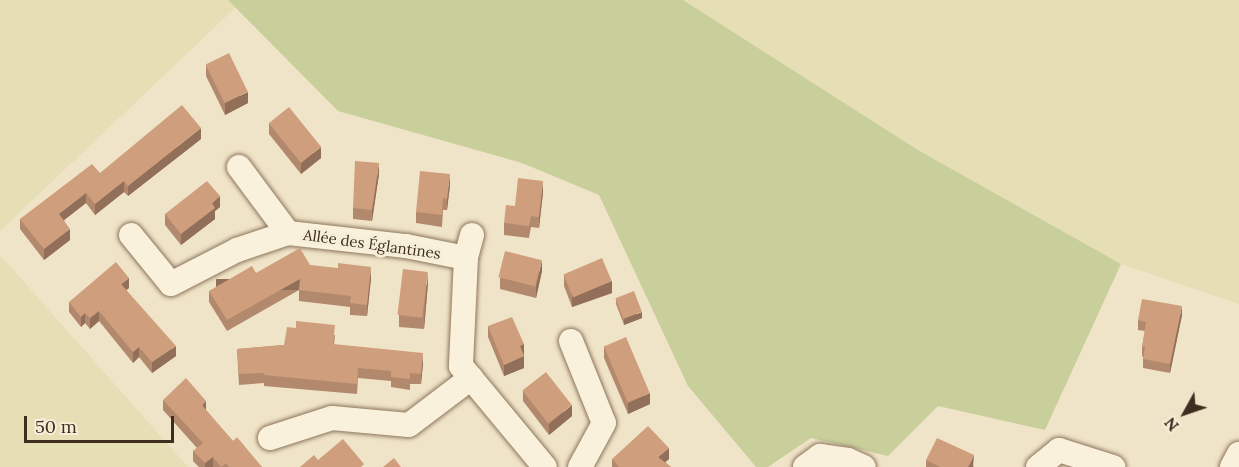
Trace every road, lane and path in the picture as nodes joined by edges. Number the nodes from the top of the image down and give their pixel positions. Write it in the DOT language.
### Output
graph roads {
  1 [pos="239,167"];
  2 [pos="288,233"];
  3 [pos="131,235"];
  4 [pos="472,235"];
  5 [pos="466,258"];
  6 [pos="571,341"];
  7 [pos="471,378"];
  8 [pos="270,438"];
  9 [pos="1239,454"];
  10 [pos="545,467"];
  11 [pos="580,467"];
  12 [pos="805,467"];
  13 [pos="864,467"];
  14 [pos="1038,467"];
  15 [pos="1113,467"];
  16 [pos="1233,467"];
  1 -- 2 [label="street"];
  2 -- 3 [label="street, Allée des Églantines"];
  2 -- 5 [label="street, Allée des Églantines"];
  4 -- 5 [label="street"];
  5 -- 7 [label="street"];
  6 -- 11 [label="street"];
  7 -- 8 [label="street"];
  7 -- 10 [label="street"];
  9 -- 16 [label="street"];
  12 -- 13 [label="street"];
  14 -- 15 [label="street"];
}
